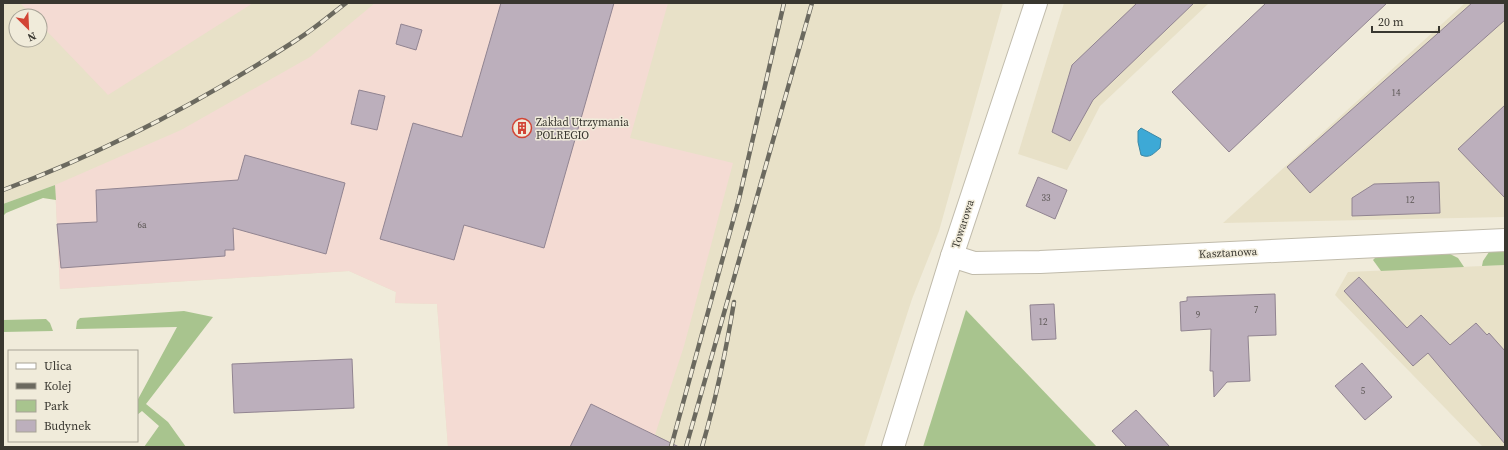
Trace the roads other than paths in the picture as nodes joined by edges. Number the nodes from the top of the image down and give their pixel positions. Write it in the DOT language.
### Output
graph roads {
  1 [pos="1036,3"];
  2 [pos="1505,240"];
  3 [pos="952,256"];
  4 [pos="893,447"];
  1 -- 3 [label="street, Towarowa"];
  2 -- 3 [label="street, Kasztanowa"];
  3 -- 4 [label="street, Towarowa"];
}
